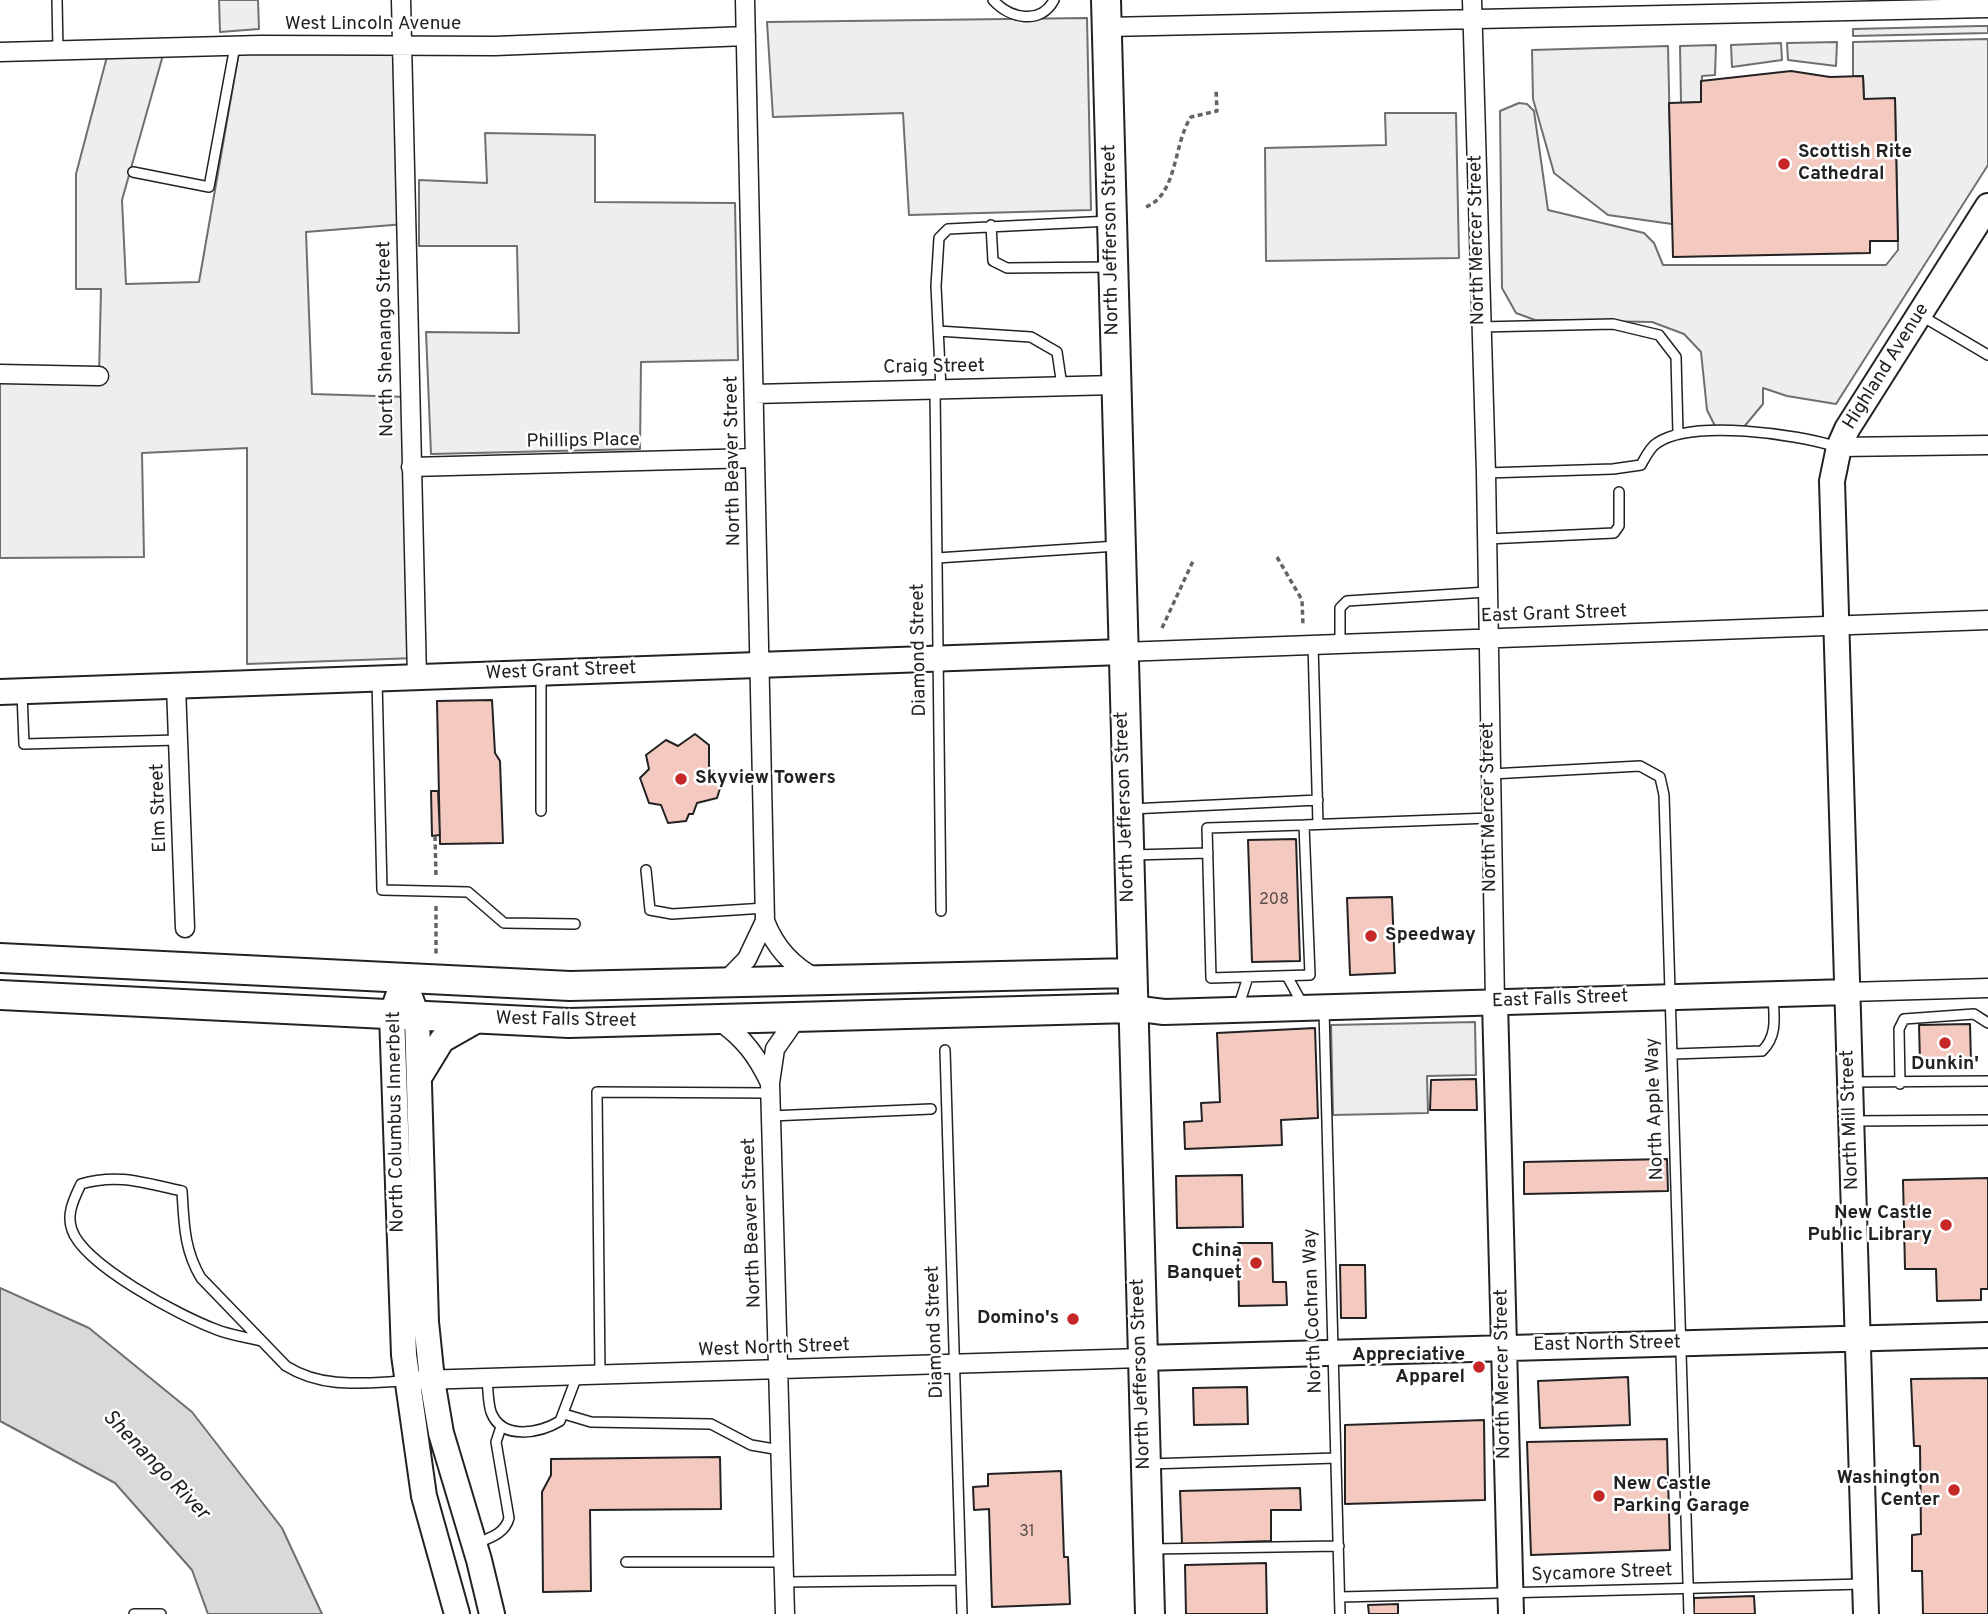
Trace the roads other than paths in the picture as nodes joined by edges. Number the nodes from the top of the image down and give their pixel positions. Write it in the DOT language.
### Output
graph roads {
  1 [pos="57,0"];
  2 [pos="401,0"];
  3 [pos="745,0"];
  4 [pos="993,0"];
  5 [pos="1054,0"];
  6 [pos="1472,0"];
  7 [pos="1107,7"];
  8 [pos="1741,7"];
  9 [pos="1988,8"];
  10 [pos="1473,20"];
  11 [pos="746,36"];
  12 [pos="235,46"];
  13 [pos="402,46"];
  14 [pos="58,50"];
  15 [pos="0,52"];
  16 [pos="133,172"];
  17 [pos="1988,206"];
  18 [pos="1111,220"];
  19 [pos="991,225"];
  20 [pos="1112,267"];
  21 [pos="1919,314"];
  22 [pos="1480,327"];
  23 [pos="938,331"];
  24 [pos="1988,355"];
  25 [pos="0,374"];
  26 [pos="99,376"];
  27 [pos="1115,385"];
  28 [pos="1062,386"];
  29 [pos="938,389"];
  30 [pos="754,394"];
  31 [pos="1678,434"];
  32 [pos="1988,445"];
  33 [pos="1839,447"];
  34 [pos="755,458"];
  35 [pos="411,467"];
  36 [pos="1486,473"];
  37 [pos="1619,492"];
  38 [pos="1487,539"];
  39 [pos="1119,545"];
  40 [pos="937,558"];
  41 [pos="1488,592"];
  42 [pos="1988,620"];
  43 [pos="1836,627"];
  44 [pos="1488,639"];
  45 [pos="1339,643"];
  46 [pos="1313,644"];
  47 [pos="1122,652"];
  48 [pos="938,659"];
  49 [pos="760,665"];
  50 [pos="541,673"];
  51 [pos="416,677"];
  52 [pos="377,679"];
  53 [pos="176,686"];
  54 [pos="11,692"];
  55 [pos="178,740"];
  56 [pos="1489,774"];
  57 [pos="1318,800"];
  58 [pos="1126,809"];
  59 [pos="541,811"];
  60 [pos="1490,818"];
  61 [pos="1318,824"];
  62 [pos="1304,825"];
  63 [pos="1208,853"];
  64 [pos="1127,855"];
  65 [pos="646,870"];
  66 [pos="941,911"];
  67 [pos="765,914"];
  68 [pos="575,924"];
  69 [pos="185,928"];
  70 [pos="0,958"];
  71 [pos="1131,974"];
  72 [pos="1287,976"];
  73 [pos="1248,977"];
  74 [pos="403,978"];
  75 [pos="821,981"];
  76 [pos="722,985"];
  77 [pos="1988,988"];
  78 [pos="1848,992"];
  79 [pos="1773,994"];
  80 [pos="0,995"];
  81 [pos="1670,997"];
  82 [pos="1495,1002"];
  83 [pos="1314,1007"];
  84 [pos="1132,1008"];
  85 [pos="1238,1010"];
  86 [pos="404,1015"];
  87 [pos="479,1019"];
  88 [pos="796,1019"];
  89 [pos="719,1021"];
  90 [pos="1988,1023"];
  91 [pos="945,1050"];
  92 [pos="1673,1054"];
  93 [pos="419,1080"];
  94 [pos="1988,1081"];
  95 [pos="1849,1082"];
  96 [pos="1900,1084"];
  97 [pos="770,1088"];
  98 [pos="931,1109"];
  99 [pos="771,1116"];
  100 [pos="1988,1120"];
  101 [pos="1850,1122"];
  102 [pos="1988,1335"];
  103 [pos="1858,1339"];
  104 [pos="261,1340"];
  105 [pos="1682,1343"];
  106 [pos="1504,1348"];
  107 [pos="1333,1352"];
  108 [pos="1142,1358"];
  109 [pos="954,1365"];
  110 [pos="778,1370"];
  111 [pos="600,1375"];
  112 [pos="577,1376"];
  113 [pos="487,1379"];
  114 [pos="432,1380"];
  115 [pos="407,1381"];
  116 [pos="564,1414"];
  117 [pos="501,1427"];
  118 [pos="780,1450"];
  119 [pos="1336,1458"];
  120 [pos="1145,1464"];
  121 [pos="475,1544"];
  122 [pos="1339,1546"];
  123 [pos="1147,1549"];
  124 [pos="626,1562"];
  125 [pos="783,1562"];
  126 [pos="961,1580"];
  127 [pos="784,1582"];
  128 [pos="1865,1584"];
  129 [pos="1689,1589"];
  130 [pos="1340,1597"];
  131 [pos="1510,1604"];
  132 [pos="134,1614"];
  133 [pos="161,1614"];
  134 [pos="457,1614"];
  135 [pos="492,1614"];
  136 [pos="785,1614"];
  137 [pos="962,1614"];
  138 [pos="1150,1614"];
  139 [pos="1340,1614"];
  140 [pos="1689,1614"];
  141 [pos="1866,1614"];
  1 -- 14 [label="lane"];
  2 -- 13 [label="street, North Shenango Street"];
  3 -- 11 [label="street, North Beaver Street"];
  4 -- 5 [label="lane"];
  6 -- 10 [label="street, North Mercer Street"];
  7 -- 10 [label="street"];
  7 -- 18 [label="main road, North Jefferson Street"];
  8 -- 9 [label="street"];
  8 -- 10 [label="street"];
  10 -- 22 [label="street, North Mercer Street"];
  11 -- 13 [label="street, West Lincoln Avenue"];
  11 -- 30 [label="street, North Beaver Street"];
  12 -- 13 [label="street, West Lincoln Avenue"];
  12 -- 14 [label="street, West Lincoln Avenue"];
  12 -- 16 [label="lane"];
  13 -- 35 [label="street, North Shenango Street"];
  14 -- 15 [label="street, West Lincoln Avenue"];
  17 -- 21 [label="street, Highland Avenue"];
  18 -- 19 [label="lane, Diamond Street"];
  18 -- 20 [label="main road, North Jefferson Street"];
  19 -- 20 [label="lane"];
  19 -- 23 [label="lane, Diamond Street"];
  20 -- 27 [label="main road, North Jefferson Street"];
  21 -- 24 [label="lane"];
  21 -- 33 [label="street, Highland Avenue"];
  22 -- 31 [label="lane"];
  22 -- 36 [label="street, North Mercer Street"];
  23 -- 28 [label="lane"];
  23 -- 29 [label="lane, Diamond Street"];
  25 -- 26 [label="street"];
  27 -- 28 [label="street, Craig Street"];
  27 -- 39 [label="main road, North Jefferson Street"];
  28 -- 29 [label="street, Craig Street"];
  29 -- 30 [label="street, Craig Street"];
  29 -- 40 [label="lane, Diamond Street"];
  30 -- 34 [label="street, North Beaver Street"];
  31 -- 33 [label="lane"];
  31 -- 36 [label="lane"];
  32 -- 33 [label="street"];
  33 -- 43 [label="street, Highland Avenue"];
  34 -- 35 [label="street, Phillips Place"];
  34 -- 49 [label="street, North Beaver Street"];
  35 -- 51 [label="street, North Shenango Street"];
  36 -- 38 [label="street, North Mercer Street"];
  37 -- 38 [label="lane"];
  38 -- 41 [label="street, North Mercer Street"];
  39 -- 40 [label="lane"];
  39 -- 47 [label="main road, North Jefferson Street"];
  40 -- 48 [label="lane, Diamond Street"];
  41 -- 44 [label="street, North Mercer Street"];
  41 -- 45 [label="lane"];
  42 -- 43 [label="street, East Grant Street"];
  43 -- 44 [label="street, East Grant Street"];
  43 -- 78 [label="street, North Mill Street"];
  44 -- 45 [label="street, East Grant Street"];
  44 -- 56 [label="street, North Mercer Street"];
  45 -- 46 [label="street, East Grant Street"];
  46 -- 47 [label="street, East Grant Street"];
  46 -- 57 [label="lane"];
  47 -- 48 [label="street, West Grant Street"];
  47 -- 58 [label="main road, North Jefferson Street"];
  48 -- 49 [label="street, West Grant Street"];
  48 -- 66 [label="lane, Diamond Street"];
  49 -- 50 [label="street, West Grant Street"];
  49 -- 67 [label="street, North Beaver Street"];
  50 -- 51 [label="street, West Grant Street"];
  50 -- 59 [label="lane"];
  51 -- 52 [label="street, West Grant Street"];
  52 -- 53 [label="street, West Grant Street"];
  52 -- 68 [label="lane"];
  53 -- 54 [label="street, West Grant Street"];
  53 -- 55 [label="street, Elm Street"];
  54 -- 55 [label="lane"];
  55 -- 69 [label="street, Elm Street"];
  56 -- 60 [label="street, North Mercer Street"];
  56 -- 81 [label="lane, North Apple Way"];
  57 -- 58 [label="lane"];
  57 -- 61 [label="lane"];
  58 -- 64 [label="main road, North Jefferson Street"];
  60 -- 61 [label="lane"];
  60 -- 82 [label="street, North Mercer Street"];
  61 -- 62 [label="lane"];
  62 -- 63 [label="lane"];
  62 -- 72 [label="lane"];
  63 -- 64 [label="lane"];
  63 -- 73 [label="lane"];
  64 -- 71 [label="main road, North Jefferson Street"];
  65 -- 67 [label="lane"];
  67 -- 75 [label="street, North Beaver Street"];
  67 -- 76 [label="street, North Beaver Street"];
  70 -- 74 [label="main road, West Falls Street"];
  71 -- 75 [label="main road, West Falls Street"];
  71 -- 84 [label="main road, North Jefferson Street"];
  72 -- 73 [label="lane"];
  72 -- 83 [label="lane"];
  73 -- 85 [label="lane"];
  74 -- 76 [label="main road, West Falls Street"];
  74 -- 86 [label="street, North Columbus Innerbelt"];
  75 -- 76 [label="main road, West Falls Street"];
  77 -- 78 [label="street, East Falls Street"];
  78 -- 79 [label="street, East Falls Street"];
  78 -- 95 [label="street, North Mill Street"];
  79 -- 81 [label="street, East Falls Street"];
  79 -- 92 [label="lane"];
  80 -- 86 [label="main road, West Falls Street"];
  81 -- 82 [label="street, East Falls Street"];
  81 -- 92 [label="lane, North Apple Way"];
  82 -- 83 [label="street, East Falls Street"];
  82 -- 106 [label="street, North Mercer Street"];
  83 -- 85 [label="street, East Falls Street"];
  83 -- 107 [label="lane, North Cochran Way"];
  84 -- 85 [label="street, East Falls Street"];
  84 -- 88 [label="main road, West Falls Street"];
  84 -- 108 [label="main road, North Jefferson Street"];
  86 -- 87 [label="main road, West Falls Street"];
  86 -- 93 [label="street, North Columbus Innerbelt"];
  86 -- 115 [label="street, North Columbus Innerbelt"];
  87 -- 89 [label="main road, West Falls Street"];
  87 -- 93 [label="street"];
  88 -- 89 [label="main road, West Falls Street"];
  88 -- 97 [label="street, North Beaver Street"];
  89 -- 97 [label="street, North Beaver Street"];
  90 -- 96 [label="lane"];
  91 -- 109 [label="lane, Diamond Street"];
  92 -- 105 [label="lane, North Apple Way"];
  93 -- 114 [label="street, North Columbus Innerbelt"];
  94 -- 96 [label="lane"];
  95 -- 96 [label="lane"];
  95 -- 101 [label="street, North Mill Street"];
  97 -- 99 [label="street, North Beaver Street"];
  97 -- 111 [label="lane"];
  98 -- 99 [label="lane"];
  99 -- 110 [label="street, North Beaver Street"];
  100 -- 101 [label="lane"];
  101 -- 103 [label="street, North Mill Street"];
  102 -- 103 [label="street, East North Street"];
  103 -- 105 [label="street, East North Street"];
  103 -- 128 [label="street, North Mill Street"];
  104 -- 104 [label="lane"];
  104 -- 115 [label="lane"];
  105 -- 106 [label="street, East North Street"];
  105 -- 129 [label="lane, North Apple Way"];
  106 -- 107 [label="street, East North Street"];
  106 -- 131 [label="street, North Mercer Street"];
  107 -- 108 [label="street, East North Street"];
  107 -- 119 [label="lane, North Cochran Way"];
  108 -- 109 [label="street, West North Street"];
  108 -- 120 [label="main road, North Jefferson Street"];
  109 -- 110 [label="street, West North Street"];
  109 -- 126 [label="lane, Diamond Street"];
  110 -- 111 [label="street, West North Street"];
  110 -- 118 [label="street, North Beaver Street"];
  111 -- 112 [label="street, West North Street"];
  112 -- 113 [label="street, West North Street"];
  112 -- 116 [label="lane"];
  113 -- 114 [label="street, West North Street"];
  113 -- 117 [label="lane"];
  114 -- 115 [label="street, West North Street"];
  114 -- 121 [label="street, North Columbus Innerbelt"];
  115 -- 134 [label="street, North Columbus Innerbelt"];
  116 -- 117 [label="lane"];
  116 -- 118 [label="lane"];
  117 -- 121 [label="lane"];
  118 -- 125 [label="street, North Beaver Street"];
  119 -- 120 [label="lane"];
  119 -- 122 [label="lane, North Cochran Way"];
  120 -- 123 [label="main road, North Jefferson Street"];
  121 -- 135 [label="street, North Columbus Innerbelt"];
  122 -- 123 [label="lane"];
  122 -- 130 [label="lane, North Cochran Way"];
  123 -- 138 [label="main road, North Jefferson Street"];
  124 -- 125 [label="lane"];
  125 -- 127 [label="street, North Beaver Street"];
  126 -- 127 [label="lane"];
  126 -- 137 [label="lane, Diamond Street"];
  127 -- 136 [label="street, North Beaver Street"];
  128 -- 129 [label="lane, Sycamore Street"];
  128 -- 141 [label="street, North Mill Street"];
  129 -- 131 [label="lane, Sycamore Street"];
  129 -- 140 [label="lane, North Apple Way"];
  130 -- 131 [label="lane, Sycamore Street"];
  130 -- 139 [label="lane, North Cochran Way"];
  132 -- 133 [label="lane"];
}
